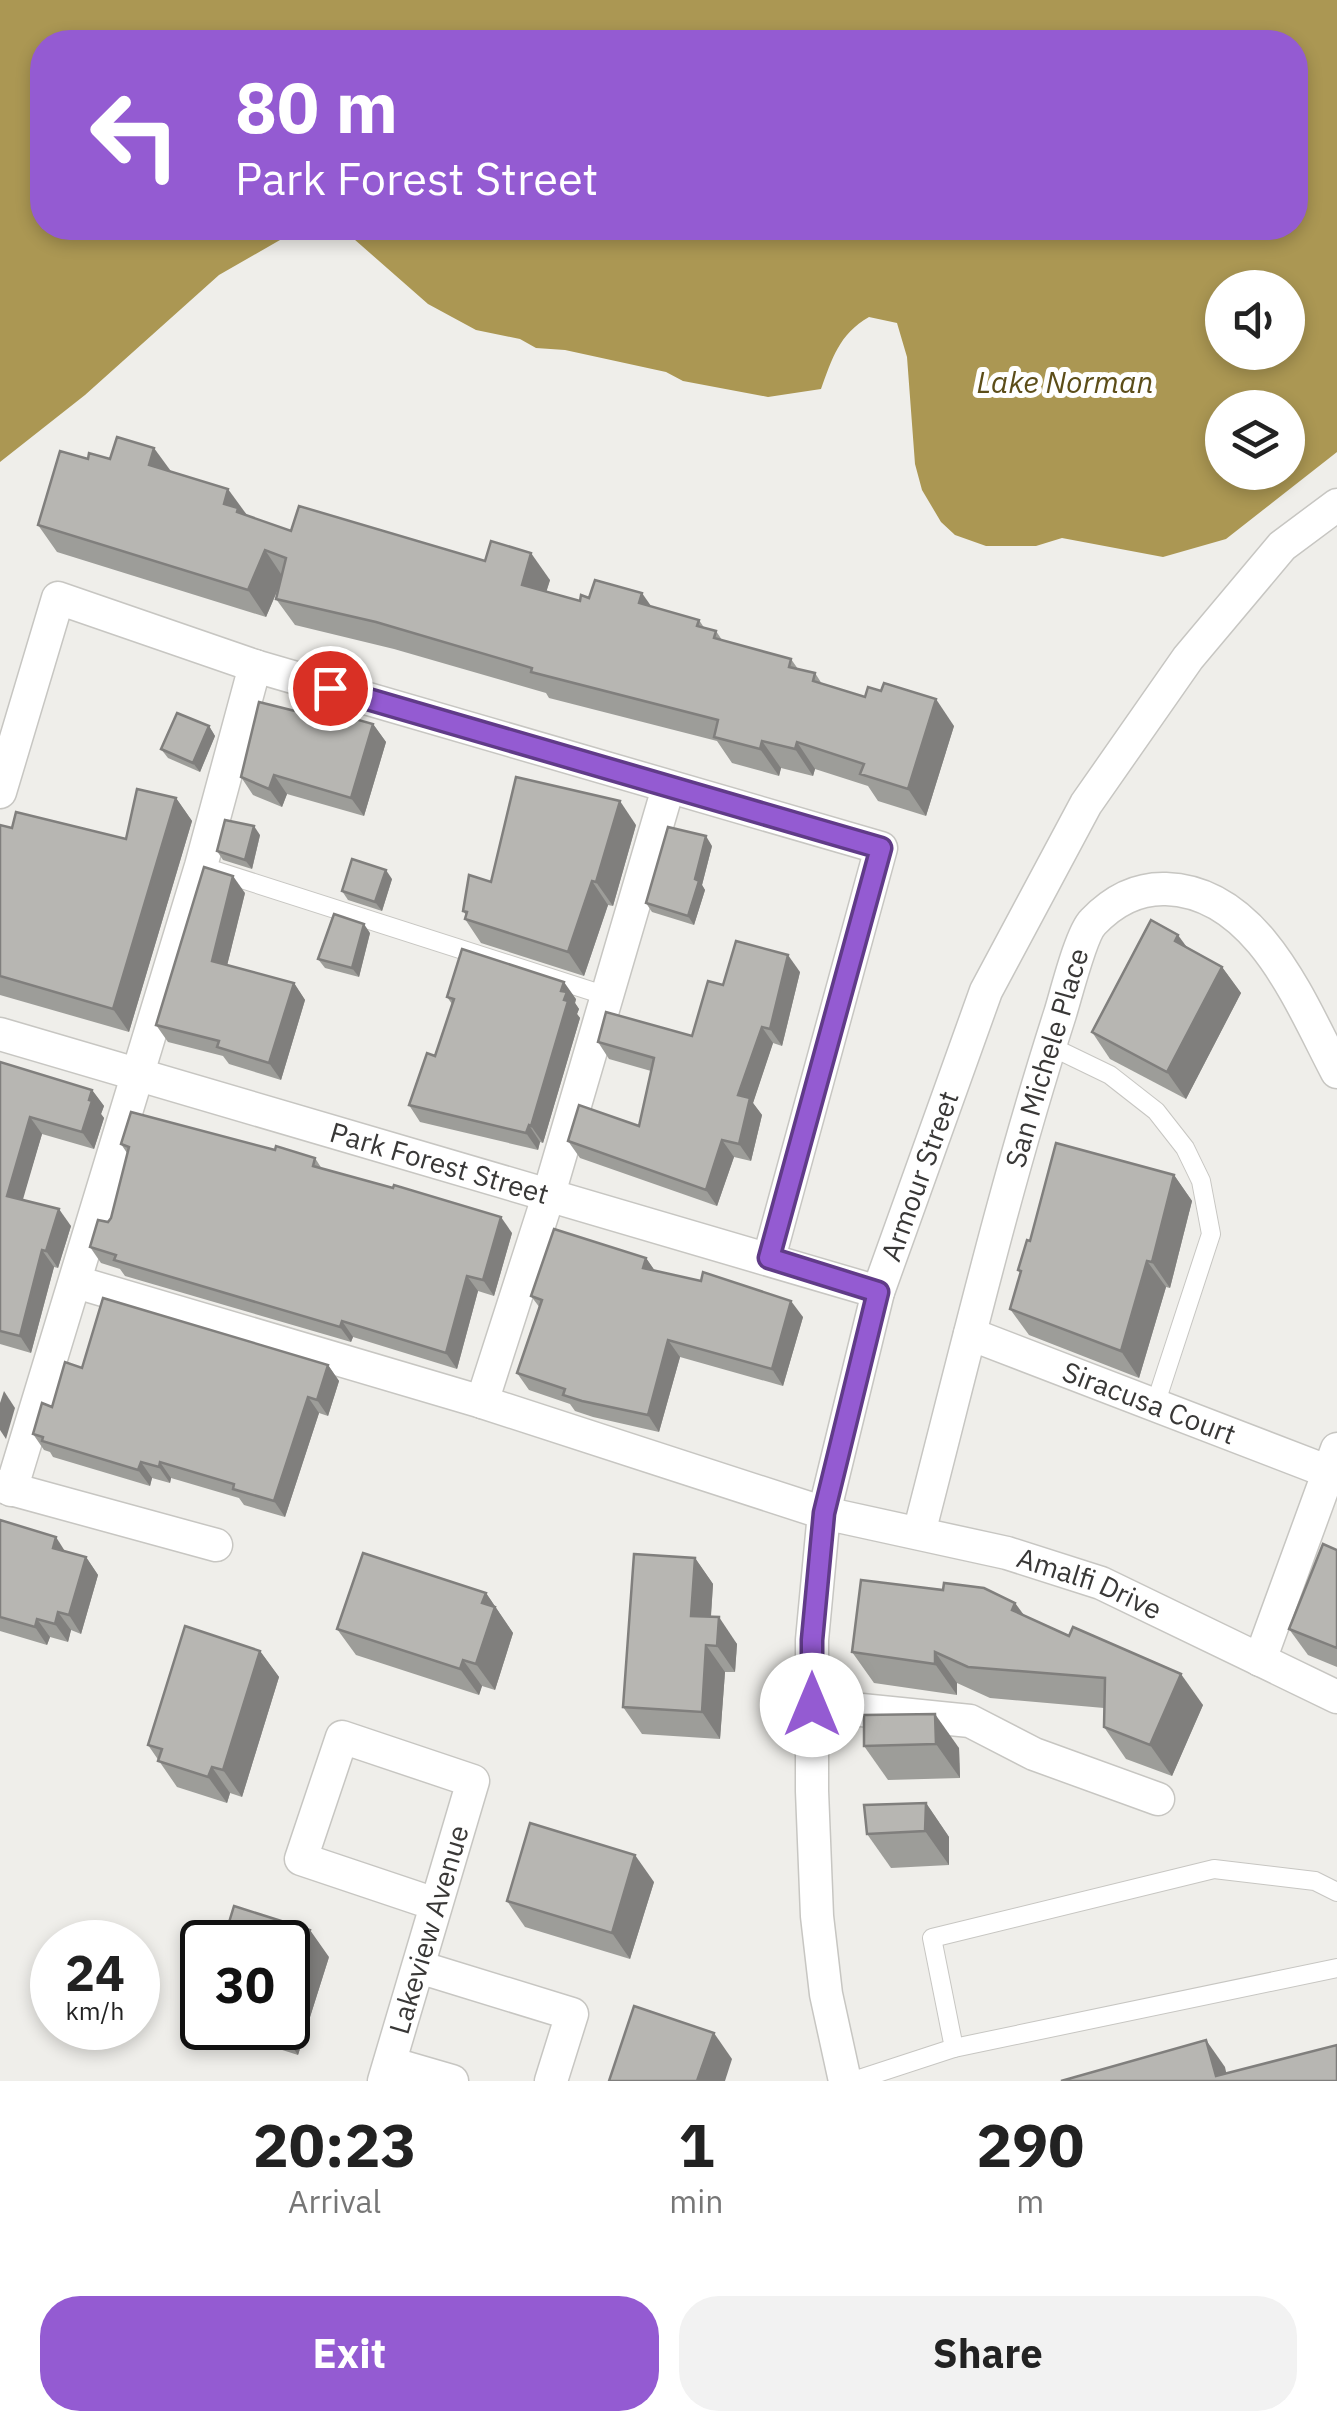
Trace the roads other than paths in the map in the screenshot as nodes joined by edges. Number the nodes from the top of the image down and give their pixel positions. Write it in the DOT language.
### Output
graph roads {
  1 [pos="1337,506"];
  2 [pos="256,666"];
  3 [pos="668,788"];
  4 [pos="0,792"];
  5 [pos="201,866"];
  6 [pos="608,996"];
  7 [pos="0,1034"];
  8 [pos="1050,1046"];
  9 [pos="1337,1072"];
  10 [pos="139,1074"];
  11 [pos="548,1197"];
  12 [pos="769,1258"];
  13 [pos="76,1282"];
  14 [pos="878,1292"];
  15 [pos="970,1334"];
  16 [pos="482,1402"];
  17 [pos="1155,1405"];
  18 [pos="1333,1460"];
  19 [pos="6,1488"];
  20 [pos="824,1513"];
  21 [pos="919,1532"];
  22 [pos="216,1545"];
  23 [pos="1260,1660"];
  24 [pos="1337,1696"];
  25 [pos="812,1705"];
  26 [pos="1158,1799"];
  27 [pos="1337,1892"];
  28 [pos="435,1904"];
  29 [pos="418,1967"];
  30 [pos="1337,1968"];
  31 [pos="954,2048"];
  32 [pos="387,2072"];
  33 [pos="452,2081"];
  34 [pos="551,2081"];
  35 [pos="845,2081"];
  36 [pos="854,2081"];
  1 -- 14 [label="street, Armour Street"];
  2 -- 3 [label="street"];
  2 -- 4 [label="street"];
  2 -- 5 [label="street"];
  3 -- 6 [label="street"];
  3 -- 12 [label="street"];
  5 -- 6 [label="lane"];
  5 -- 10 [label="street"];
  6 -- 11 [label="street"];
  7 -- 10 [label="street, Park Forest Street"];
  8 -- 9 [label="street, San Michele Place"];
  8 -- 15 [label="street, San Michele Place"];
  8 -- 17 [label="lane"];
  10 -- 11 [label="street, Park Forest Street"];
  10 -- 13 [label="street"];
  11 -- 12 [label="street, Park Forest Street"];
  11 -- 16 [label="street"];
  12 -- 14 [label="street, Park Forest Street"];
  13 -- 16 [label="street, Amalfi Drive"];
  13 -- 19 [label="street"];
  14 -- 20 [label="street, Armour Street"];
  15 -- 17 [label="street, Siracusa Court"];
  15 -- 21 [label="street, San Michele Place"];
  16 -- 20 [label="street, Amalfi Drive"];
  17 -- 18 [label="street, Siracusa Court"];
  18 -- 23 [label="street"];
  19 -- 22 [label="street"];
  20 -- 21 [label="street, Amalfi Drive"];
  20 -- 25 [label="street, Armour Street"];
  21 -- 23 [label="street, Amalfi Drive"];
  23 -- 24 [label="street, Amalfi Drive"];
  25 -- 26 [label="street"];
  25 -- 35 [label="street, Armour Street"];
  27 -- 31 [label="lane"];
  28 -- 28 [label="street, Lakeview Avenue"];
  28 -- 29 [label="street, Lakeview Avenue"];
  29 -- 32 [label="street, Lakeview Avenue"];
  29 -- 34 [label="street"];
  30 -- 31 [label="lane"];
  31 -- 36 [label="lane"];
  32 -- 33 [label="street"];
}
